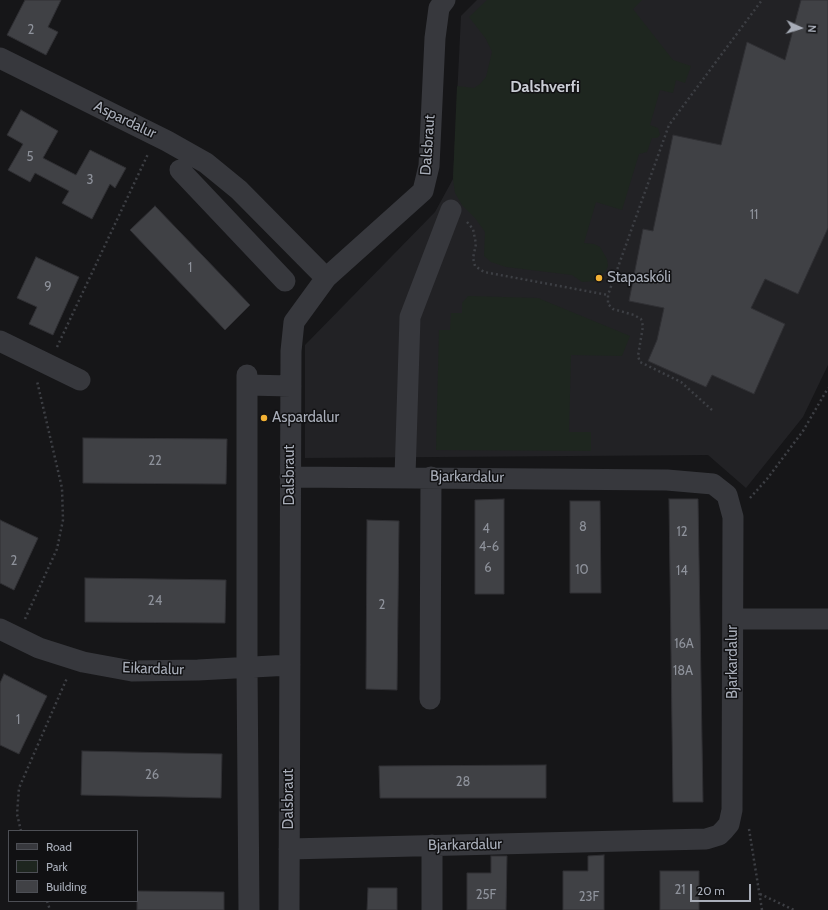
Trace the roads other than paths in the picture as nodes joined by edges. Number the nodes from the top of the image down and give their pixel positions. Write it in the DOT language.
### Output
graph roads {
  1 [pos="445,0"];
  2 [pos="0,58"];
  3 [pos="180,170"];
  4 [pos="451,210"];
  5 [pos="263,213"];
  6 [pos="240,234"];
  7 [pos="326,278"];
  8 [pos="284,281"];
  9 [pos="0,341"];
  10 [pos="80,380"];
  11 [pos="291,386"];
  12 [pos="405,476"];
  13 [pos="290,477"];
  14 [pos="432,477"];
  15 [pos="733,618"];
  16 [pos="828,619"];
  17 [pos="8,633"];
  18 [pos="290,665"];
  19 [pos="247,668"];
  20 [pos="430,699"];
  21 [pos="432,845"];
  22 [pos="289,849"];
  23 [pos="249,910"];
  24 [pos="288,910"];
  25 [pos="432,910"];
  1 -- 7 [label="street, Dalsbraut"];
  2 -- 5 [label="street, Aspardalur"];
  3 -- 6 [label="street"];
  4 -- 12 [label="street"];
  5 -- 6 [label="street"];
  5 -- 7 [label="street, Aspardalur"];
  6 -- 8 [label="street"];
  7 -- 11 [label="street, Dalsbraut"];
  9 -- 10 [label="street"];
  11 -- 13 [label="street, Dalsbraut"];
  11 -- 19 [label="street"];
  12 -- 13 [label="street, Bjarkardalur"];
  12 -- 14 [label="street, Bjarkardalur"];
  13 -- 18 [label="street, Dalsbraut"];
  14 -- 15 [label="street, Bjarkardalur"];
  14 -- 20 [label="street"];
  15 -- 16 [label="street"];
  15 -- 21 [label="street, Bjarkardalur"];
  17 -- 19 [label="street, Eikardalur"];
  18 -- 19 [label="street, Eikardalur"];
  18 -- 22 [label="street, Dalsbraut"];
  19 -- 23 [label="street"];
  21 -- 22 [label="street, Bjarkardalur"];
  21 -- 25 [label="street"];
  22 -- 24 [label="street, Dalsbraut"];
}
